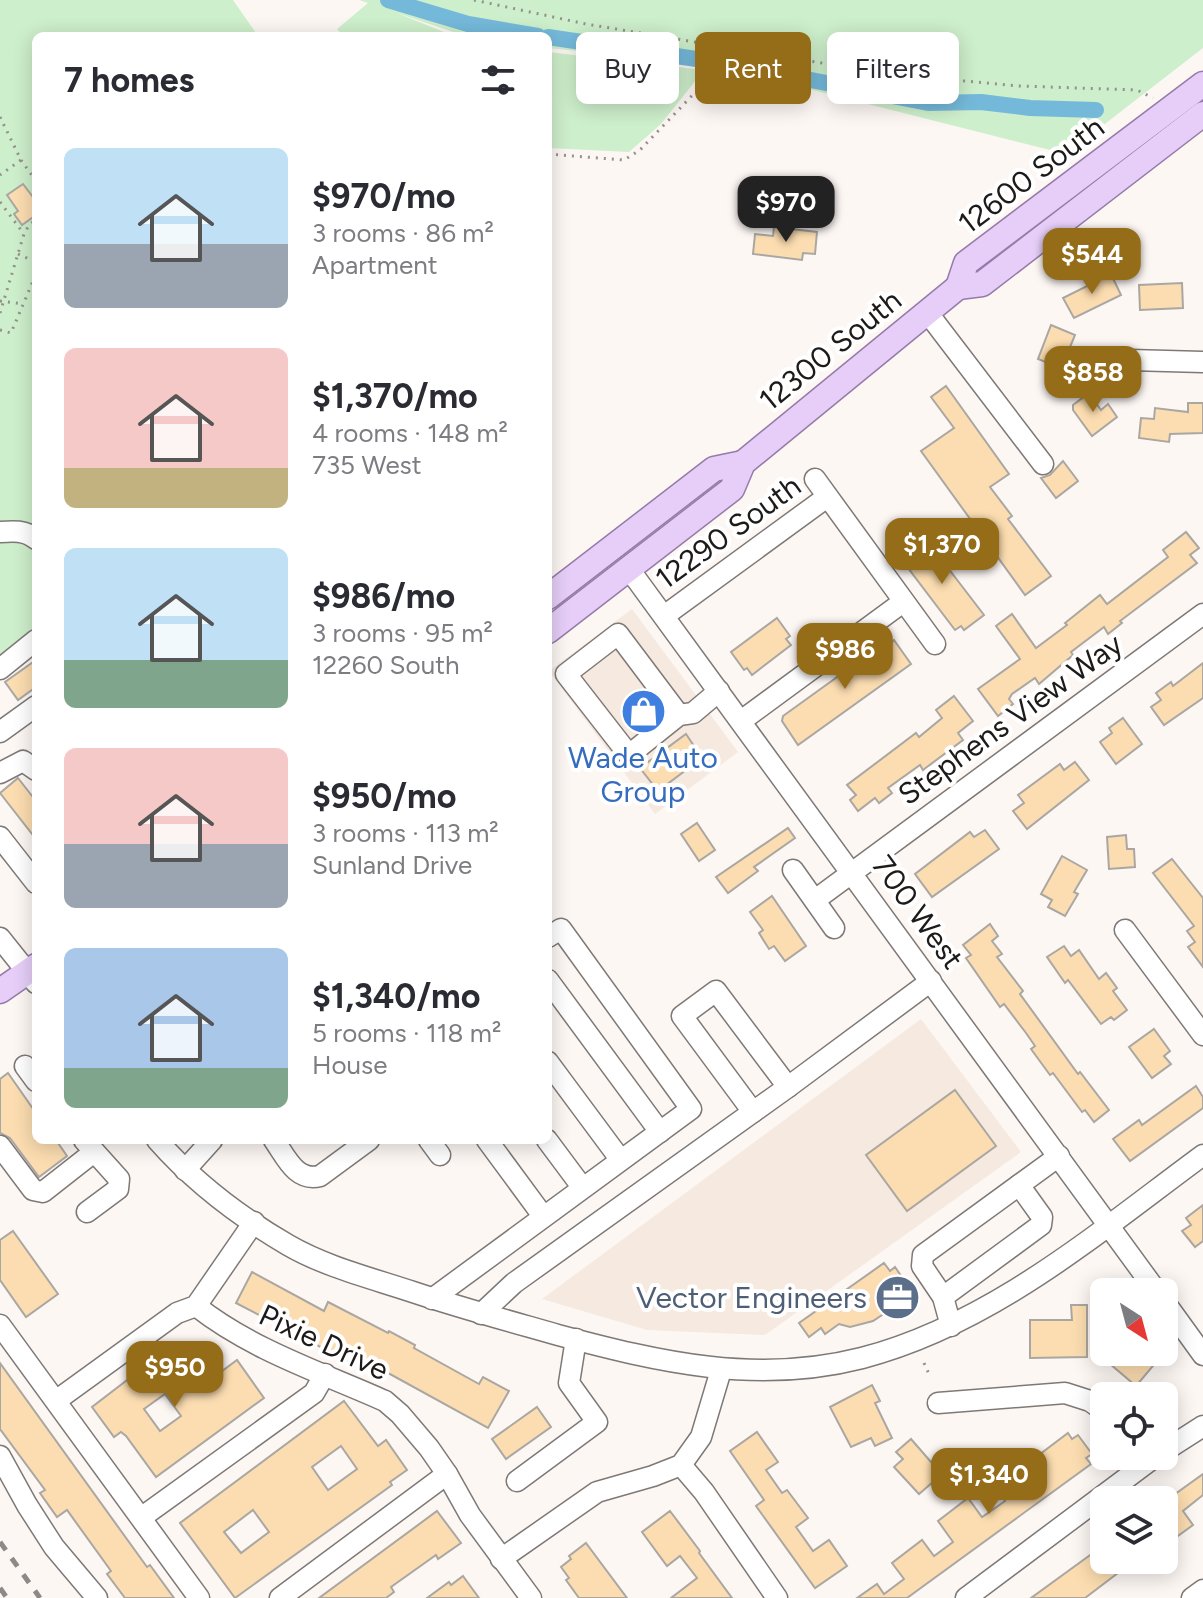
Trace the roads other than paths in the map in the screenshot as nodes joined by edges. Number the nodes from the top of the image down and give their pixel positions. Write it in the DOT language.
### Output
graph roads {
  1 [pos="1203,84"];
  2 [pos="1203,114"];
  3 [pos="958,287"];
  4 [pos="927,312"];
  5 [pos="1130,360"];
  6 [pos="1203,362"];
  7 [pos="743,463"];
  8 [pos="1043,464"];
  9 [pos="815,479"];
  10 [pos="827,497"];
  11 [pos="0,532"];
  12 [pos="32,536"];
  13 [pos="629,569"];
  14 [pos="552,594"];
  15 [pos="903,602"];
  16 [pos="1203,614"];
  17 [pos="664,616"];
  18 [pos="552,628"];
  19 [pos="32,643"];
  20 [pos="935,644"];
  21 [pos="0,669"];
  22 [pos="719,691"];
  23 [pos="32,709"];
  24 [pos="679,715"];
  25 [pos="741,721"];
  26 [pos="0,732"];
  27 [pos="30,765"];
  28 [pos="0,773"];
  29 [pos="0,837"];
  30 [pos="793,870"];
  31 [pos="852,873"];
  32 [pos="32,878"];
  33 [pos="815,900"];
  34 [pos="834,928"];
  35 [pos="1125,930"];
  36 [pos="552,935"];
  37 [pos="0,938"];
  38 [pos="32,973"];
  39 [pos="32,975"];
  40 [pos="931,981"];
  41 [pos="552,985"];
  42 [pos="0,991"];
  43 [pos="1203,1035"];
  44 [pos="552,1067"];
  45 [pos="788,1087"];
  46 [pos="753,1112"];
  47 [pos="660,1132"];
  48 [pos="161,1144"];
  49 [pos="208,1144"];
  50 [pos="277,1144"];
  51 [pos="364,1144"];
  52 [pos="490,1144"];
  53 [pos="550,1144"];
  54 [pos="0,1146"];
  55 [pos="89,1146"];
  56 [pos="1203,1155"];
  57 [pos="1059,1156"];
  58 [pos="620,1159"];
  59 [pos="185,1170"];
  60 [pos="1019,1185"];
  61 [pos="582,1187"];
  62 [pos="87,1212"];
  63 [pos="543,1216"];
  64 [pos="254,1222"];
  65 [pos="1108,1224"];
  66 [pos="1147,1278"];
  67 [pos="943,1297"];
  68 [pos="432,1299"];
  69 [pos="196,1306"];
  70 [pos="481,1314"];
  71 [pos="1178,1320"];
  72 [pos="0,1325"];
  73 [pos="951,1326"];
  74 [pos="576,1339"];
  75 [pos="1203,1355"];
  76 [pos="721,1370"];
  77 [pos="325,1374"];
  78 [pos="57,1400"];
  79 [pos="1090,1401"];
  80 [pos="938,1403"];
  81 [pos="1203,1426"];
  82 [pos="1178,1442"];
  83 [pos="0,1456"];
  84 [pos="681,1465"];
  85 [pos="1131,1470"];
  86 [pos="447,1474"];
  87 [pos="517,1481"];
  88 [pos="142,1517"];
  89 [pos="501,1559"];
  90 [pos="1203,1590"];
  91 [pos="97,1598"];
  92 [pos="199,1598"];
  93 [pos="280,1598"];
  94 [pos="531,1598"];
  95 [pos="777,1598"];
  96 [pos="966,1598"];
  97 [pos="1192,1598"];
  1 -- 3 [label="main road, 12600 South"];
  2 -- 3 [label="main road, 12600 South"];
  3 -- 4 [label="main road, 12300 South"];
  4 -- 7 [label="main road, 12300 South"];
  4 -- 8 [label="street"];
  5 -- 6 [label="street"];
  7 -- 13 [label="main road, 12300 South"];
  7 -- 14 [label="main road, 12300 South"];
  9 -- 10 [label="street"];
  10 -- 15 [label="street"];
  10 -- 17 [label="street, 12290 South"];
  11 -- 12 [label="street"];
  13 -- 17 [label="street, 700 West"];
  13 -- 18 [label="main road, 12300 South"];
  15 -- 20 [label="street"];
  15 -- 25 [label="street"];
  16 -- 31 [label="street, Stephens View Way"];
  17 -- 22 [label="street, 700 West"];
  19 -- 21 [label="street"];
  22 -- 24 [label="street"];
  22 -- 25 [label="street, 700 West"];
  23 -- 26 [label="street"];
  24 -- 24 [label="street"];
  25 -- 31 [label="street, 700 West"];
  27 -- 28 [label="street"];
  29 -- 32 [label="street"];
  30 -- 33 [label="street"];
  31 -- 33 [label="street, Stephens View Way"];
  31 -- 40 [label="street, 700 West"];
  33 -- 34 [label="street"];
  35 -- 43 [label="street"];
  36 -- 47 [label="street"];
  37 -- 38 [label="street"];
  39 -- 42 [label="main road"];
  40 -- 45 [label="street"];
  40 -- 57 [label="street, 700 West"];
  41 -- 47 [label="street"];
  44 -- 58 [label="street"];
  45 -- 46 [label="street"];
  45 -- 46 [label="street"];
  46 -- 70 [label="street"];
  47 -- 58 [label="street"];
  48 -- 59 [label="street"];
  49 -- 59 [label="street"];
  50 -- 51 [label="street"];
  52 -- 63 [label="street"];
  53 -- 61 [label="street"];
  54 -- 55 [label="street"];
  55 -- 62 [label="street"];
  56 -- 65 [label="street"];
  57 -- 60 [label="street"];
  57 -- 65 [label="street, 700 West"];
  58 -- 61 [label="street"];
  59 -- 64 [label="street"];
  60 -- 67 [label="street"];
  60 -- 67 [label="street"];
  61 -- 63 [label="street"];
  63 -- 68 [label="street"];
  64 -- 68 [label="street"];
  64 -- 69 [label="street"];
  65 -- 66 [label="street, 700 West"];
  65 -- 73 [label="street"];
  67 -- 73 [label="street"];
  68 -- 70 [label="street"];
  69 -- 77 [label="street, Pixie Drive"];
  69 -- 78 [label="street"];
  70 -- 74 [label="street"];
  71 -- 75 [label="street"];
  72 -- 78 [label="street"];
  73 -- 76 [label="street"];
  74 -- 76 [label="street"];
  74 -- 87 [label="street"];
  76 -- 84 [label="street"];
  77 -- 86 [label="street, Pixie Drive"];
  77 -- 88 [label="street"];
  78 -- 88 [label="street"];
  79 -- 80 [label="street"];
  81 -- 82 [label="street"];
  83 -- 91 [label="street"];
  84 -- 89 [label="street"];
  84 -- 95 [label="street"];
  85 -- 96 [label="street"];
  86 -- 89 [label="street, Pixie Drive"];
  86 -- 93 [label="street"];
  88 -- 92 [label="street"];
  89 -- 94 [label="street, Pixie Drive"];
  90 -- 97 [label="street"];
}
